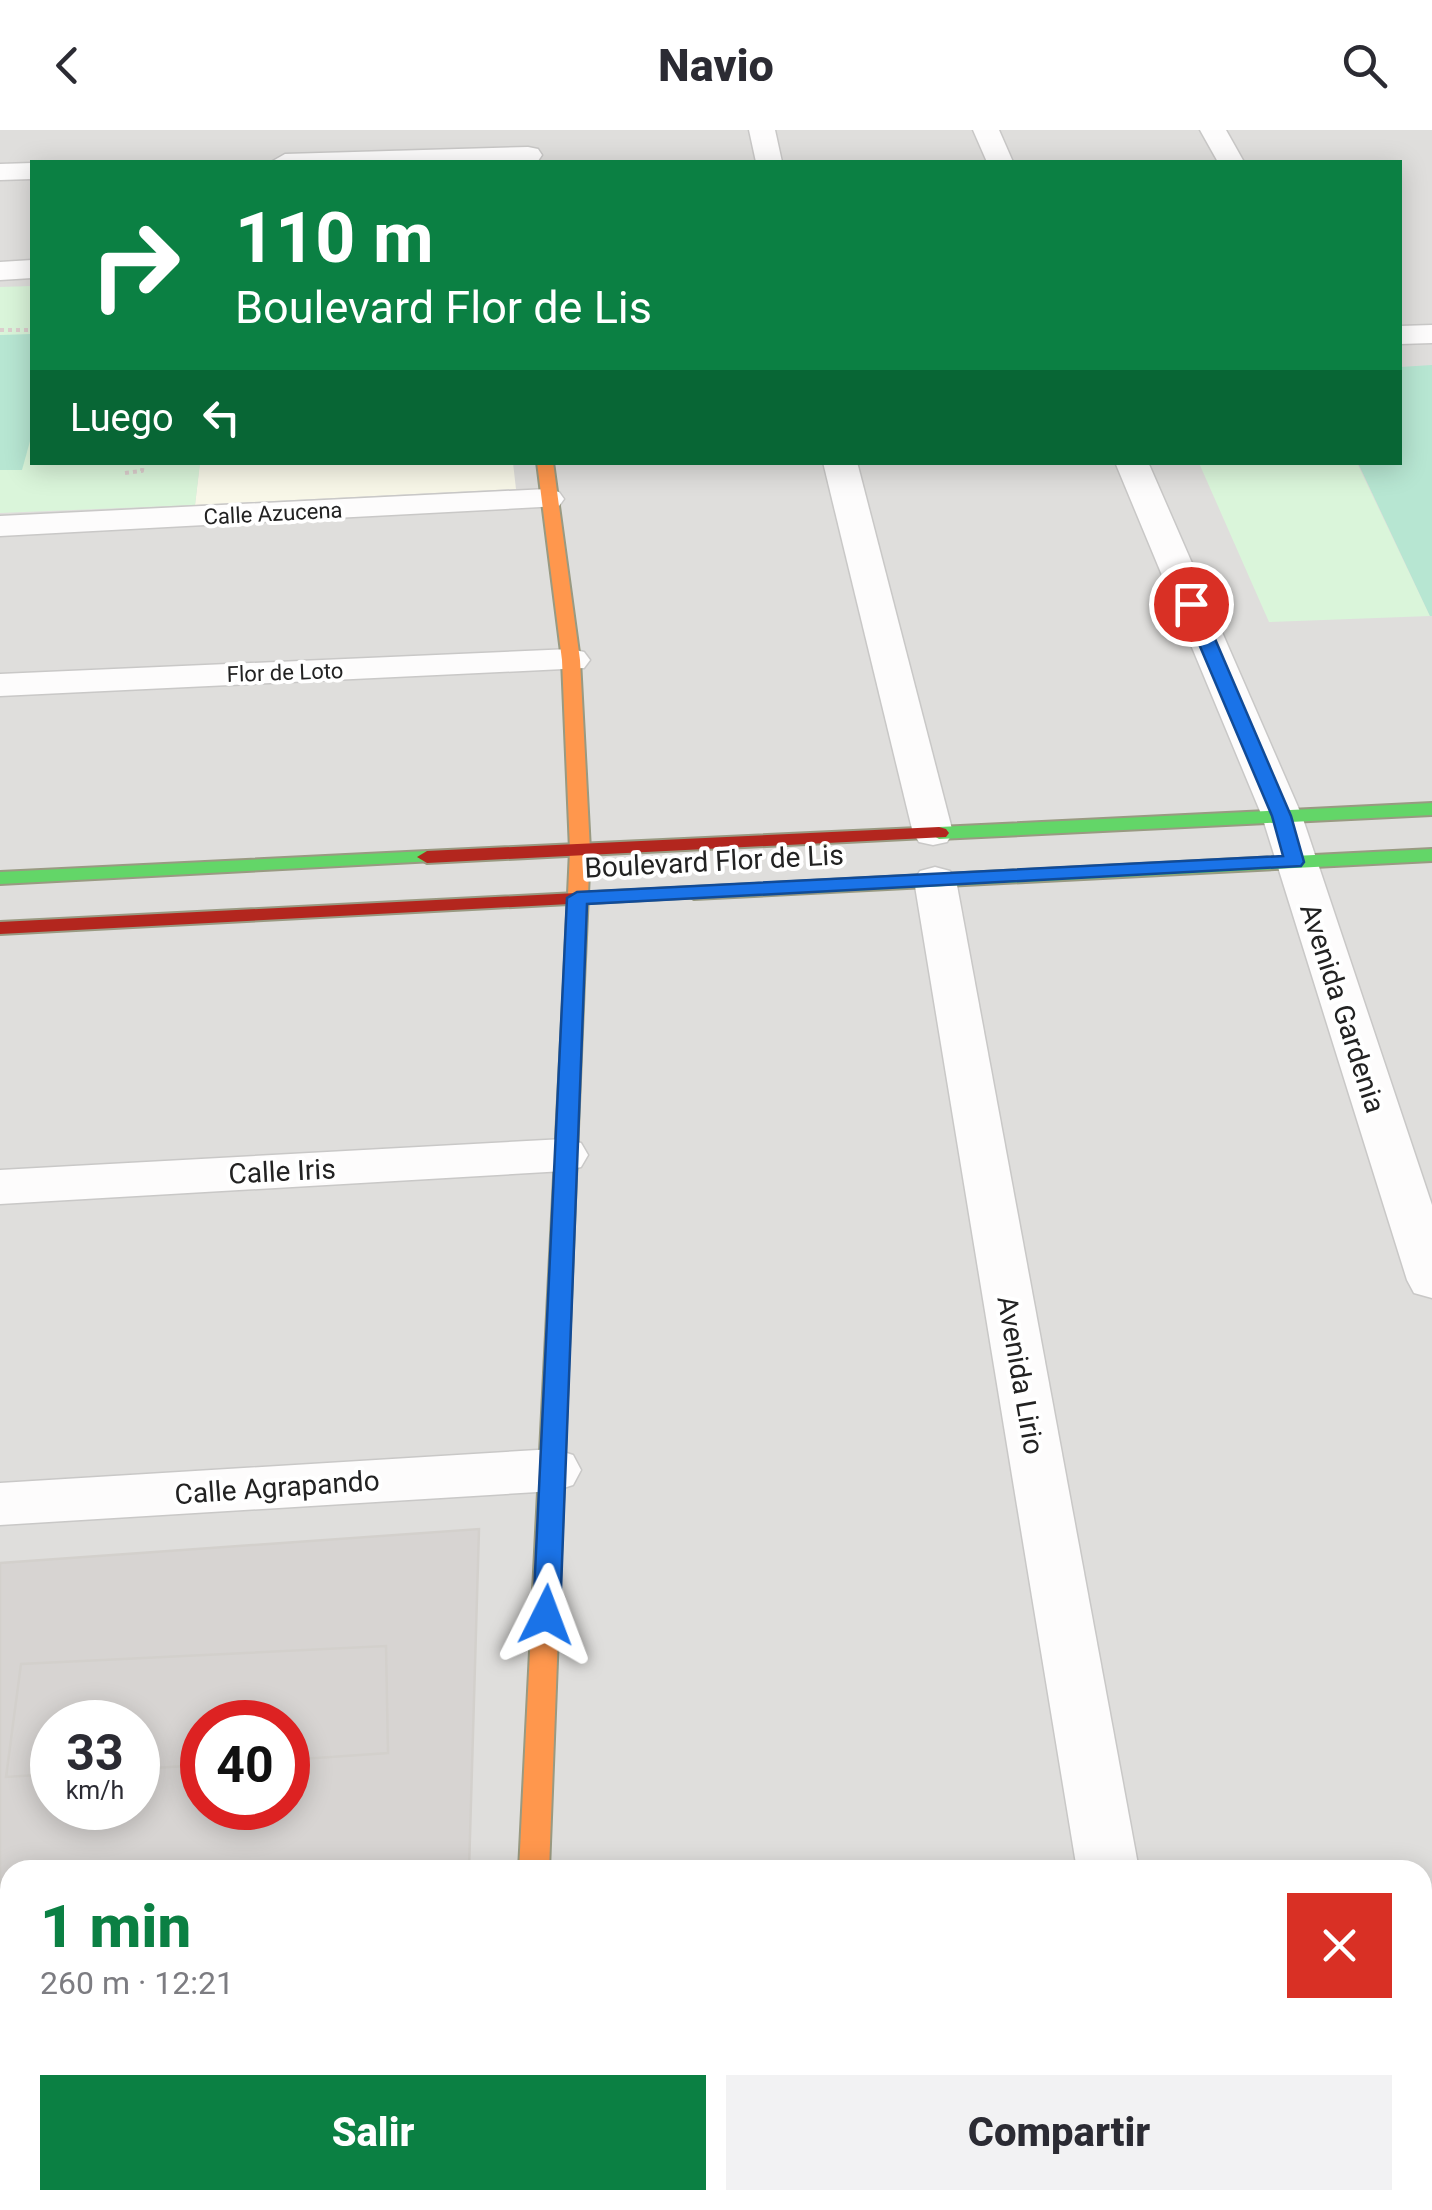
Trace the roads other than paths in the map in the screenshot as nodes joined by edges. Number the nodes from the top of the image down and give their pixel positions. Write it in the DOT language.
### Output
graph roads {
  1 [pos="762,130"];
  2 [pos="986,130"];
  3 [pos="1212,130"];
  4 [pos="527,149"];
  5 [pos="322,160"];
  6 [pos="769,160"];
  7 [pos="999,160"];
  8 [pos="1230,160"];
  9 [pos="30,170"];
  10 [pos="0,172"];
  11 [pos="30,270"];
  12 [pos="0,271"];
  13 [pos="1432,334"];
  14 [pos="1402,335"];
  15 [pos="544,465"];
  16 [pos="841,465"];
  17 [pos="1132,465"];
  18 [pos="547,499"];
  19 [pos="0,526"];
  20 [pos="571,660"];
  21 [pos="0,684"];
  22 [pos="1432,809"];
  23 [pos="1282,816"];
  24 [pos="580,850"];
  25 [pos="1432,854"];
  26 [pos="934,857"];
  27 [pos="1294,862"];
  28 [pos="0,878"];
  29 [pos="577,898"];
  30 [pos="0,928"];
  31 [pos="564,1154"];
  32 [pos="0,1187"];
  33 [pos="1432,1280"];
  34 [pos="554,1470"];
  35 [pos="0,1504"];
  36 [pos="534,1860"];
  37 [pos="1106,1860"];
  1 -- 6 [label="street"];
  2 -- 7 [label="street"];
  3 -- 8 [label="street"];
  4 -- 5 [label="street"];
  9 -- 10 [label="street"];
  11 -- 12 [label="street"];
  13 -- 14 [label="street"];
  15 -- 18 [label="street"];
  16 -- 26 [label="street, Avenida Lirio"];
  17 -- 23 [label="street, Avenida Gardenia"];
  18 -- 19 [label="street, Calle Azucena"];
  18 -- 20 [label="street"];
  20 -- 21 [label="street, Flor de Loto"];
  20 -- 24 [label="street"];
  22 -- 23 [label="street, Boulevard Flor de Lis"];
  23 -- 26 [label="street, Boulevard Flor de Lis"];
  23 -- 27 [label="street, Avenida Gardenia"];
  24 -- 26 [label="street, Boulevard Flor de Lis"];
  24 -- 28 [label="street, Boulevard Flor de Lis"];
  24 -- 29 [label="street"];
  25 -- 27 [label="street, Boulevard Flor de Lis"];
  26 -- 27 [label="street, Boulevard Flor de Lis"];
  26 -- 29 [label="street, Boulevard Flor de Lis"];
  26 -- 37 [label="street, Avenida Lirio"];
  27 -- 33 [label="street, Avenida Gardenia"];
  29 -- 30 [label="street, Boulevard Flor de Lis"];
  29 -- 31 [label="street"];
  31 -- 32 [label="street, Calle Iris"];
  31 -- 34 [label="street"];
  34 -- 35 [label="street, Calle Agrapando"];
  34 -- 36 [label="street"];
}
